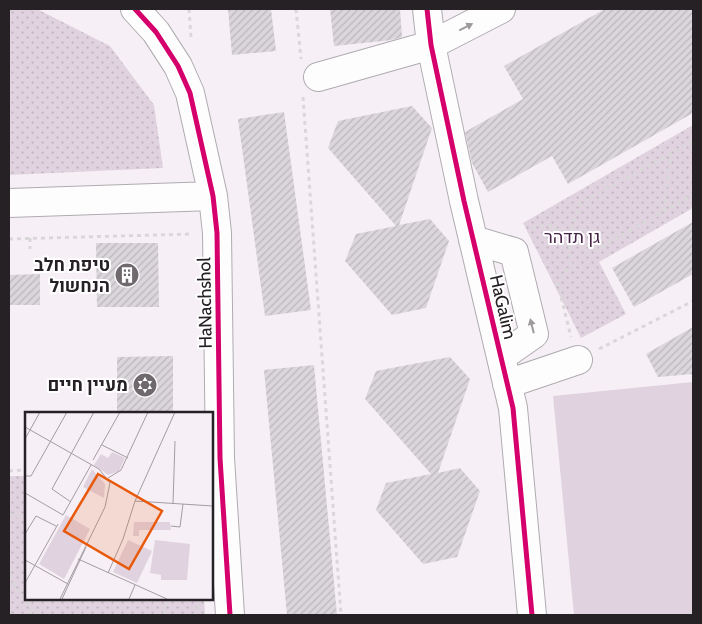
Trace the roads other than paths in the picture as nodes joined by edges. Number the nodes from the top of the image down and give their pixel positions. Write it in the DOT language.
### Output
graph roads {
  1 [pos="135,9"];
  2 [pos="428,9"];
  3 [pos="501,9"];
  4 [pos="431,45"];
  5 [pos="307,77"];
  6 [pos="213,196"];
  7 [pos="9,203"];
  8 [pos="473,240"];
  9 [pos="501,357"];
  10 [pos="578,360"];
  11 [pos="507,384"];
  12 [pos="220,458"];
  13 [pos="230,615"];
  14 [pos="244,615"];
  15 [pos="532,615"];
  1 -- 6 [label="street, HaNachshol"];
  2 -- 4 [label="street, HaGalim"];
  4 -- 3 [label="street, one-way"];
  4 -- 5 [label="street"];
  4 -- 8 [label="street, HaGalim"];
  6 -- 7 [label="street"];
  6 -- 12 [label="street, HaNachshol"];
  8 -- 9 [label="street, HaGalim"];
  9 -- 8 [label="street, one-way"];
  9 -- 11 [label="street, HaGalim"];
  10 -- 11 [label="street"];
  11 -- 15 [label="street, HaGalim"];
  12 -- 13 [label="street, HaNachshol"];
  12 -- 14 [label="street, HaNachshol"];
}
